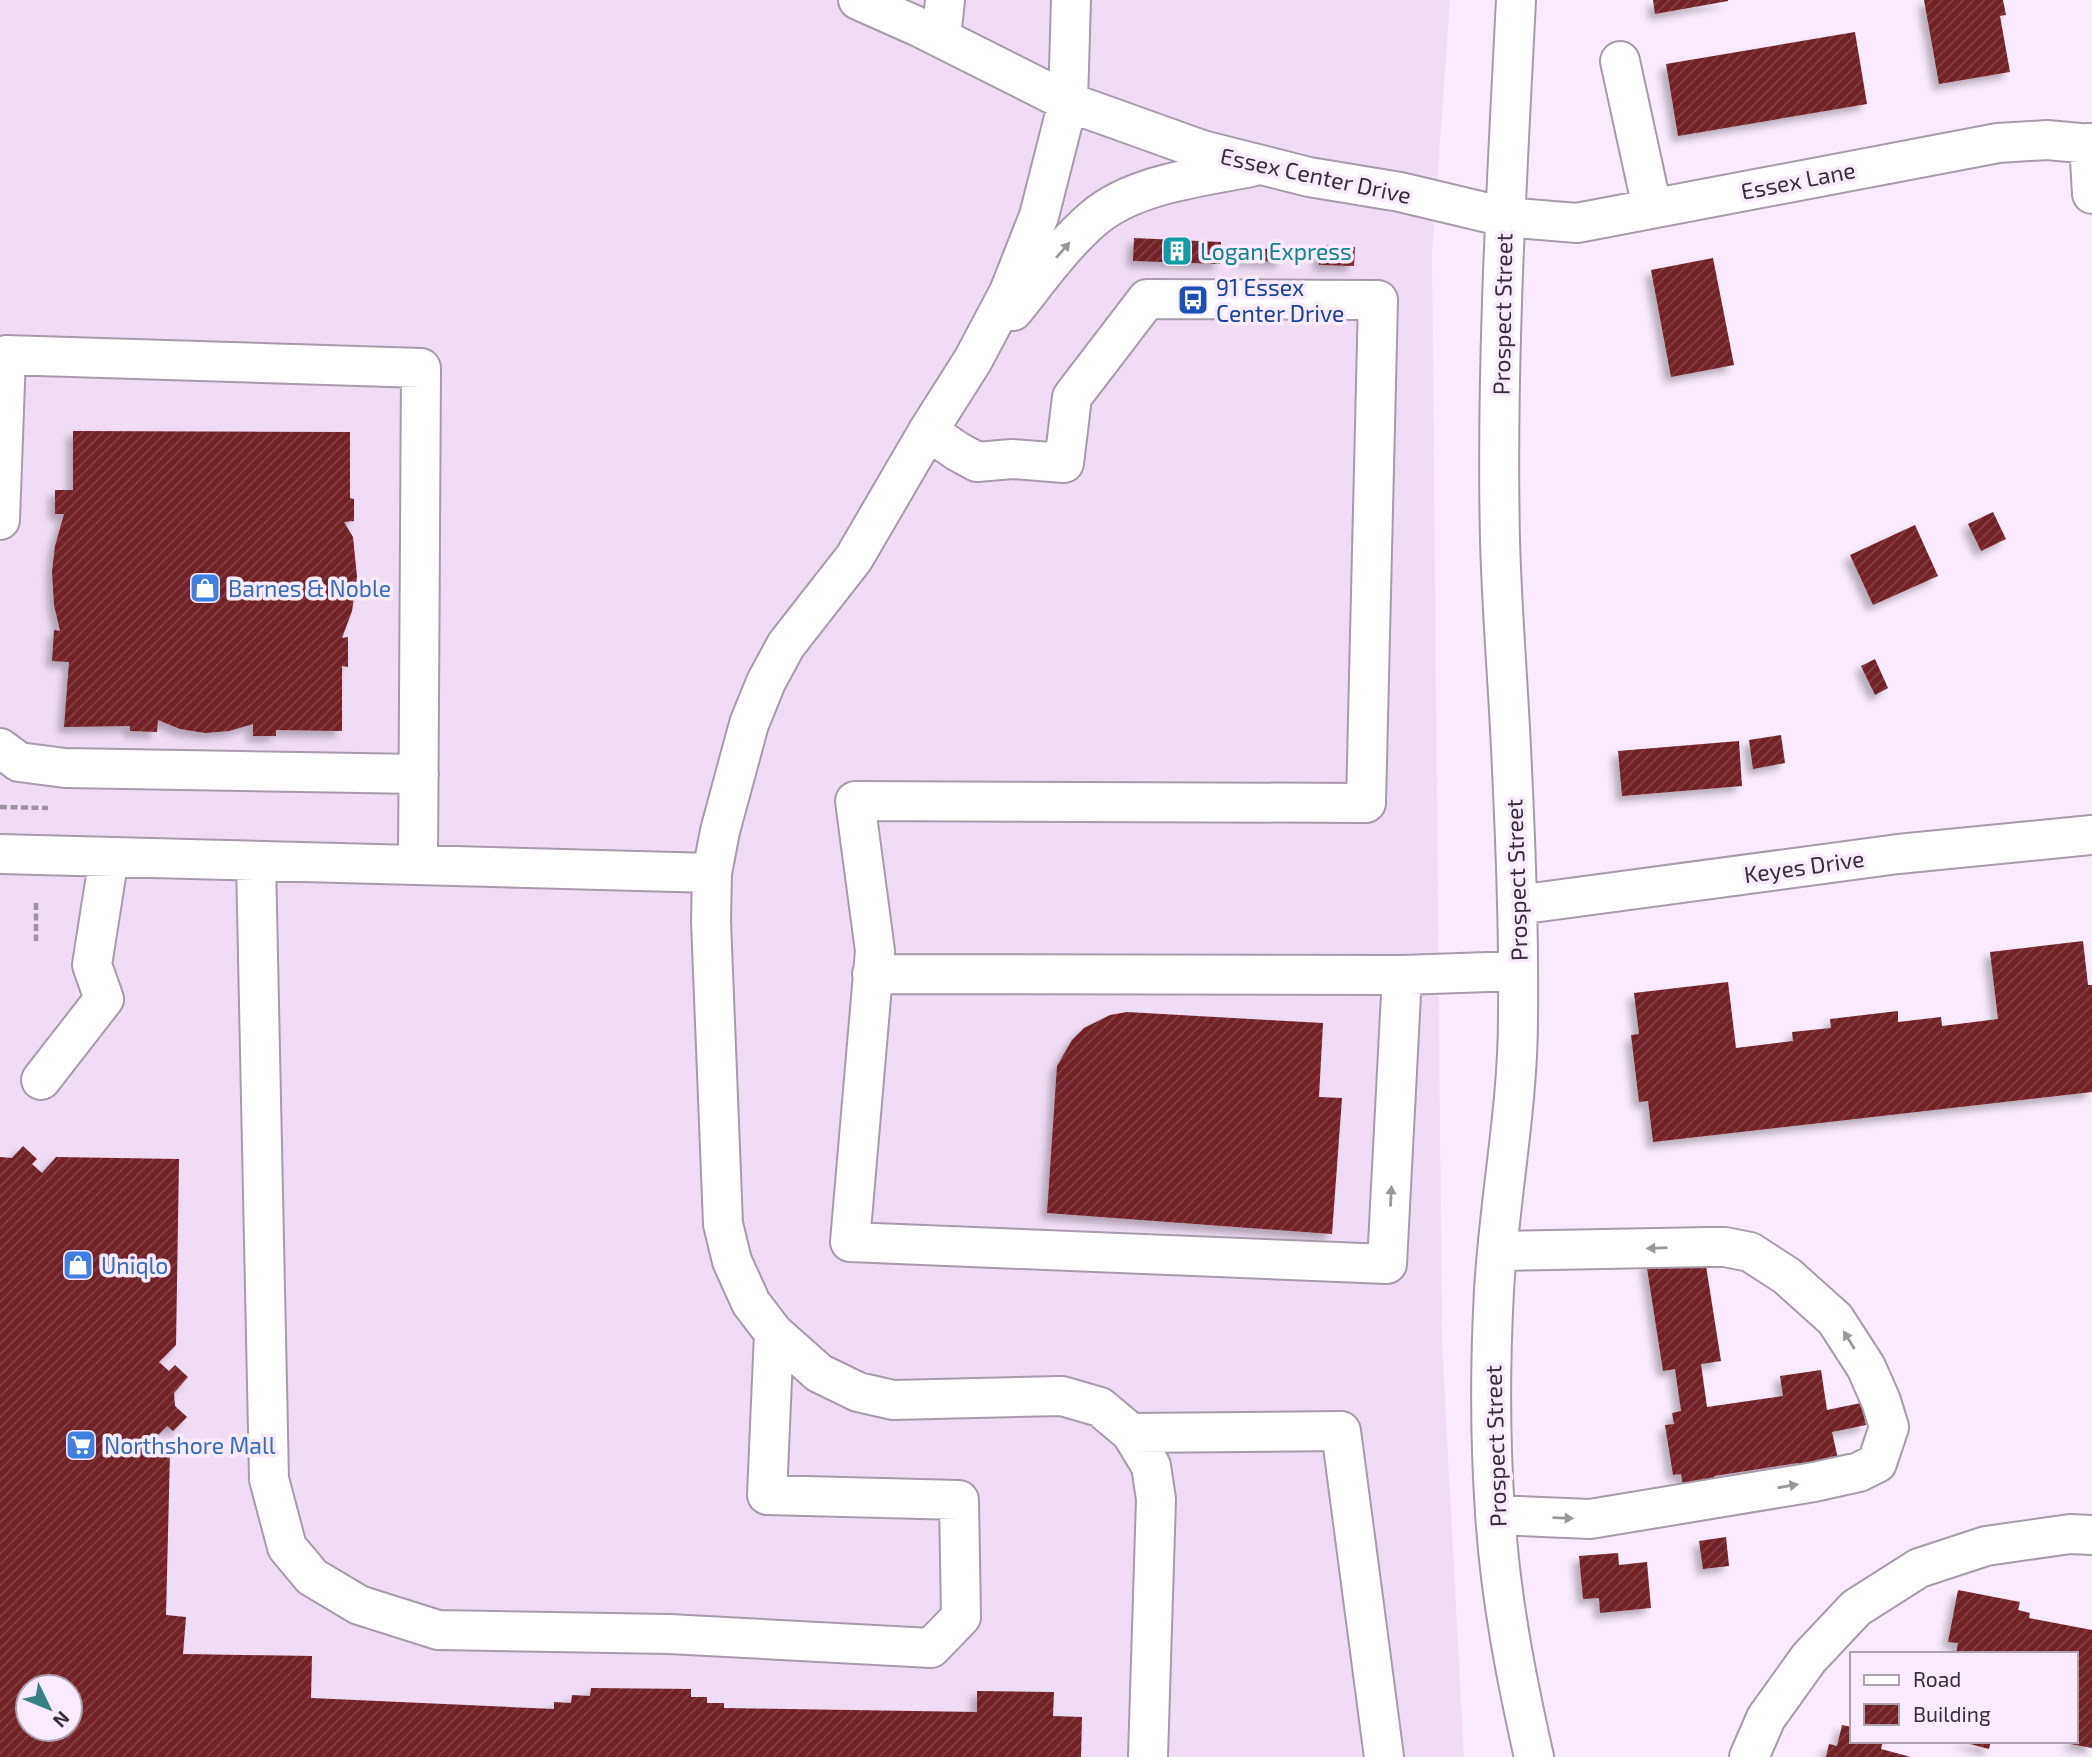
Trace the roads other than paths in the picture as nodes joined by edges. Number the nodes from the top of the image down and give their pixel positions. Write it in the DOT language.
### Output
graph roads {
  1 [pos="858,0"];
  2 [pos="945,0"];
  3 [pos="1071,0"];
  4 [pos="1516,0"];
  5 [pos="941,37"];
  6 [pos="1620,61"];
  7 [pos="1068,103"];
  8 [pos="2090,144"];
  9 [pos="1260,165"];
  10 [pos="2092,194"];
  11 [pos="1653,208"];
  12 [pos="1505,217"];
  13 [pos="973,360"];
  14 [pos="928,430"];
  15 [pos="0,520"];
  16 [pos="0,748"];
  17 [pos="419,774"];
  18 [pos="2092,835"];
  19 [pos="0,854"];
  20 [pos="109,857"];
  21 [pos="256,861"];
  22 [pos="418,865"];
  23 [pos="712,873"];
  24 [pos="1517,905"];
  25 [pos="1518,971"];
  26 [pos="872,974"];
  27 [pos="1402,975"];
  28 [pos="41,1080"];
  29 [pos="1498,1251"];
  30 [pos="774,1334"];
  31 [pos="1131,1433"];
  32 [pos="1495,1515"];
  33 [pos="2092,1535"];
  34 [pos="1148,1757"];
  35 [pos="1384,1757"];
  36 [pos="1534,1757"];
  37 [pos="1749,1757"];
  1 -- 5 [label="street, Essex Center Drive"];
  2 -- 5 [label="street"];
  3 -- 7 [label="street"];
  4 -- 12 [label="street, Prospect Street"];
  5 -- 7 [label="street, Essex Center Drive"];
  6 -- 11 [label="street"];
  7 -- 9 [label="street, Essex Center Drive"];
  7 -- 13 [label="street"];
  8 -- 10 [label="street"];
  8 -- 11 [label="street, Essex Lane"];
  9 -- 12 [label="street, Essex Center Drive"];
  13 -- 9 [label="street, one-way"];
  11 -- 12 [label="street, Essex Lane"];
  12 -- 24 [label="street, Prospect Street"];
  13 -- 14 [label="street"];
  14 -- 23 [label="street"];
  14 -- 26 [label="street"];
  15 -- 17 [label="street"];
  16 -- 17 [label="street"];
  17 -- 22 [label="street"];
  18 -- 24 [label="street, Keyes Drive"];
  19 -- 20 [label="street"];
  20 -- 21 [label="street"];
  20 -- 28 [label="street"];
  21 -- 22 [label="street"];
  21 -- 30 [label="street"];
  22 -- 23 [label="street"];
  23 -- 30 [label="street"];
  24 -- 25 [label="street, Prospect Street"];
  25 -- 27 [label="street"];
  25 -- 29 [label="street, Prospect Street"];
  26 -- 27 [label="street"];
  26 -- 27 [label="street, one-way"];
  29 -- 32 [label="street, Prospect Street"];
  32 -- 29 [label="street, one-way"];
  30 -- 31 [label="street"];
  31 -- 34 [label="street"];
  31 -- 35 [label="street"];
  32 -- 36 [label="street, Prospect Street"];
  33 -- 37 [label="street"];
}
